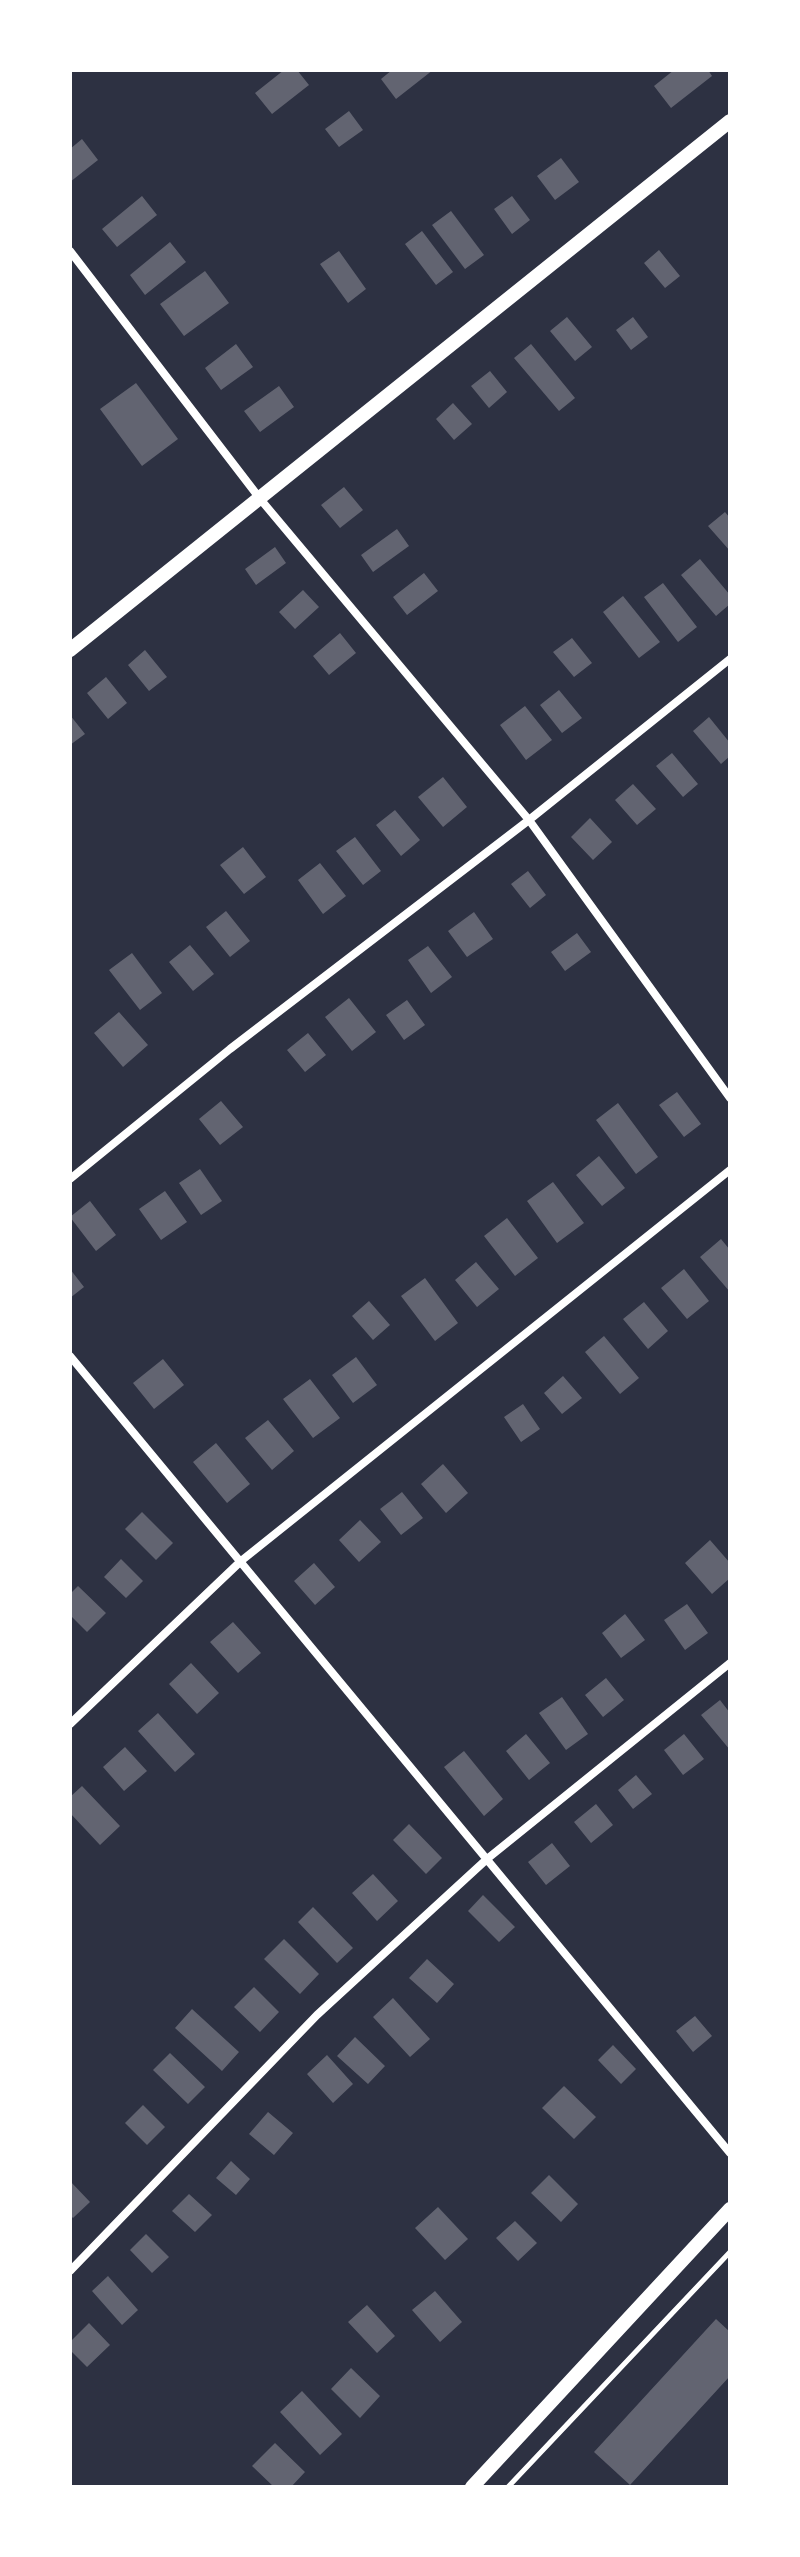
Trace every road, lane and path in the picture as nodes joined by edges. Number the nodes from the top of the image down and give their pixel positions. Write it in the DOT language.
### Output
graph roads {
  1 [pos="730,121"];
  2 [pos="70,251"];
  3 [pos="261,500"];
  4 [pos="70,650"];
  5 [pos="730,659"];
  6 [pos="529,820"];
  7 [pos="730,1098"];
  8 [pos="730,1170"];
  9 [pos="70,1179"];
  10 [pos="70,1356"];
  11 [pos="241,1561"];
  12 [pos="730,1663"];
  13 [pos="70,1724"];
  14 [pos="487,1859"];
  15 [pos="730,2153"];
  16 [pos="730,2209"];
  17 [pos="730,2252"];
  18 [pos="70,2271"];
  19 [pos="472,2487"];
  20 [pos="508,2487"];
  1 -- 3 [label="street"];
  2 -- 3 [label="street"];
  3 -- 4 [label="street"];
  3 -- 6 [label="street"];
  5 -- 6 [label="street"];
  6 -- 7 [label="street"];
  6 -- 9 [label="street"];
  8 -- 11 [label="street"];
  10 -- 11 [label="street"];
  11 -- 13 [label="street"];
  11 -- 14 [label="street"];
  12 -- 14 [label="street"];
  14 -- 15 [label="street"];
  14 -- 18 [label="street"];
  16 -- 19 [label="street"];
  17 -- 20 [label="path"];
}
